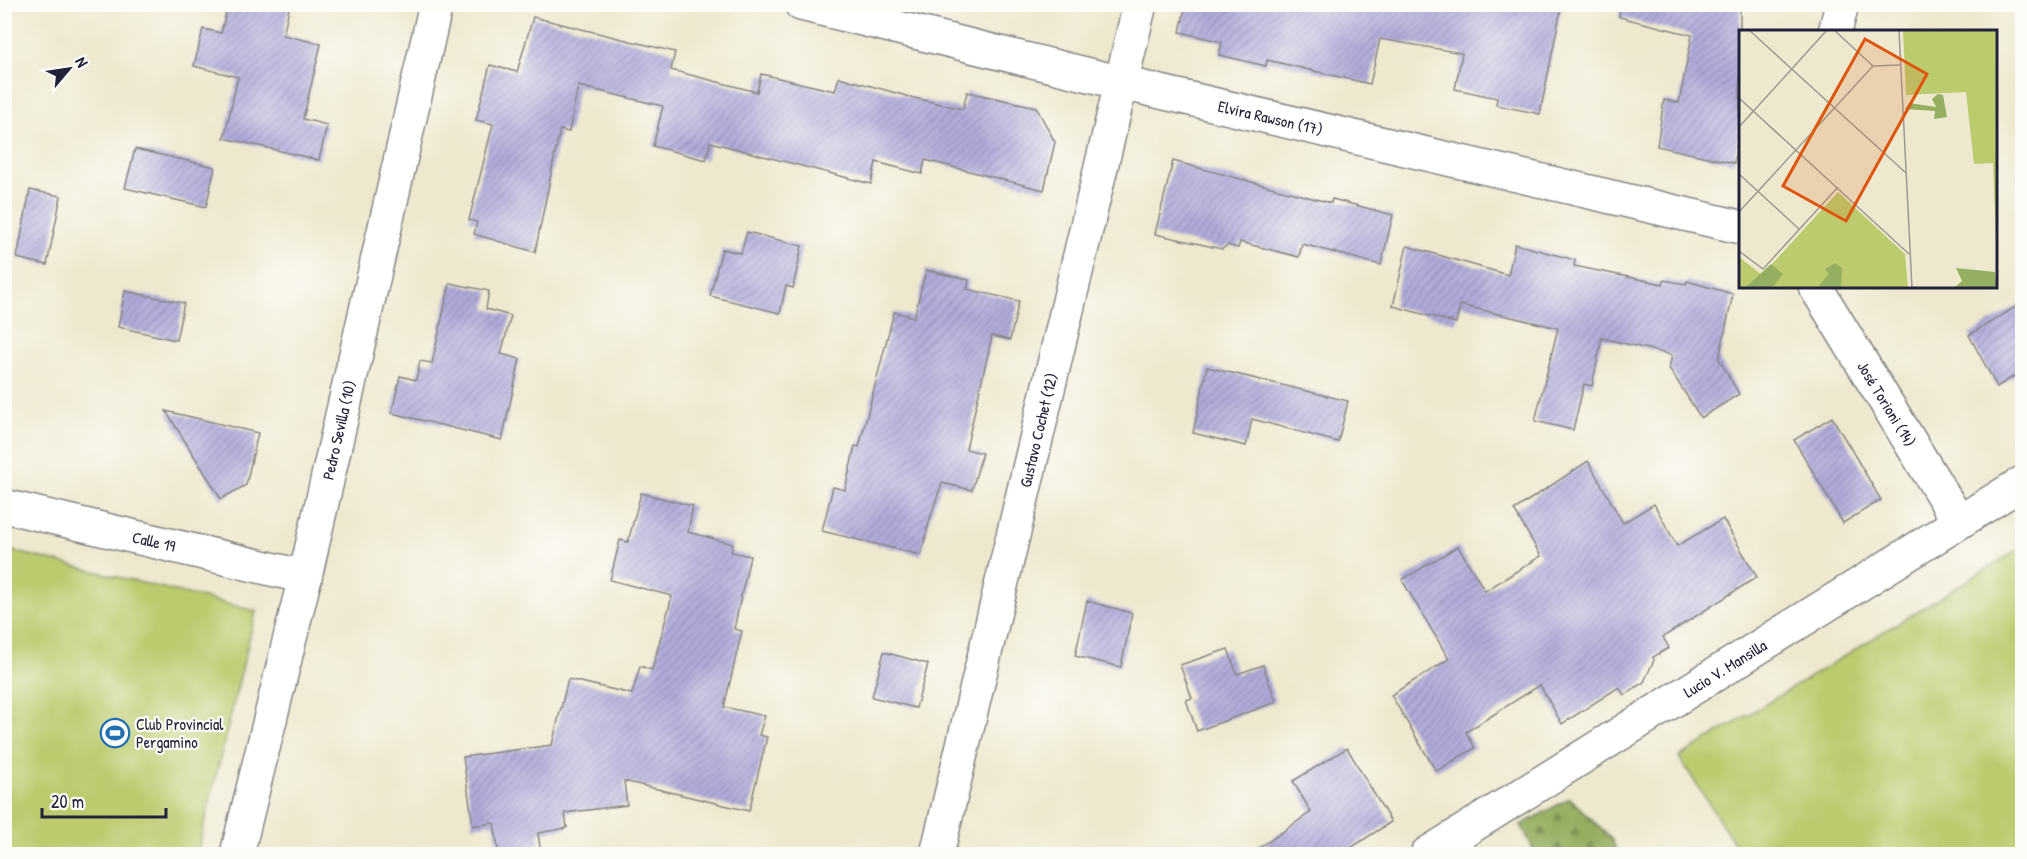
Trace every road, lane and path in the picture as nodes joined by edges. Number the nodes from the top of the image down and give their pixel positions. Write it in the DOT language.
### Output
graph roads {
  1 [pos="436,4"];
  2 [pos="801,4"];
  3 [pos="1140,4"];
  4 [pos="1842,4"];
  5 [pos="1836,30"];
  6 [pos="1122,83"];
  7 [pos="1739,227"];
  8 [pos="1816,288"];
  9 [pos="2022,483"];
  10 [pos="4,506"];
  11 [pos="1959,522"];
  12 [pos="305,577"];
  13 [pos="237,855"];
  14 [pos="937,855"];
  15 [pos="1427,855"];
  1 -- 12 [label="street, Pedro Sevilla (10)"];
  2 -- 6 [label="street, Elvira Rawson (17)"];
  3 -- 6 [label="street, Gustavo Cochet (12)"];
  4 -- 5 [label="street"];
  6 -- 7 [label="street, Elvira Rawson (17)"];
  6 -- 14 [label="street, Gustavo Cochet (12)"];
  8 -- 11 [label="street, José Torioni (14)"];
  9 -- 11 [label="street, Lucio V. Mansilla"];
  10 -- 12 [label="street, Calle 19"];
  11 -- 15 [label="street, Lucio V. Mansilla"];
  12 -- 13 [label="street, Pedro Sevilla (10)"];
}
